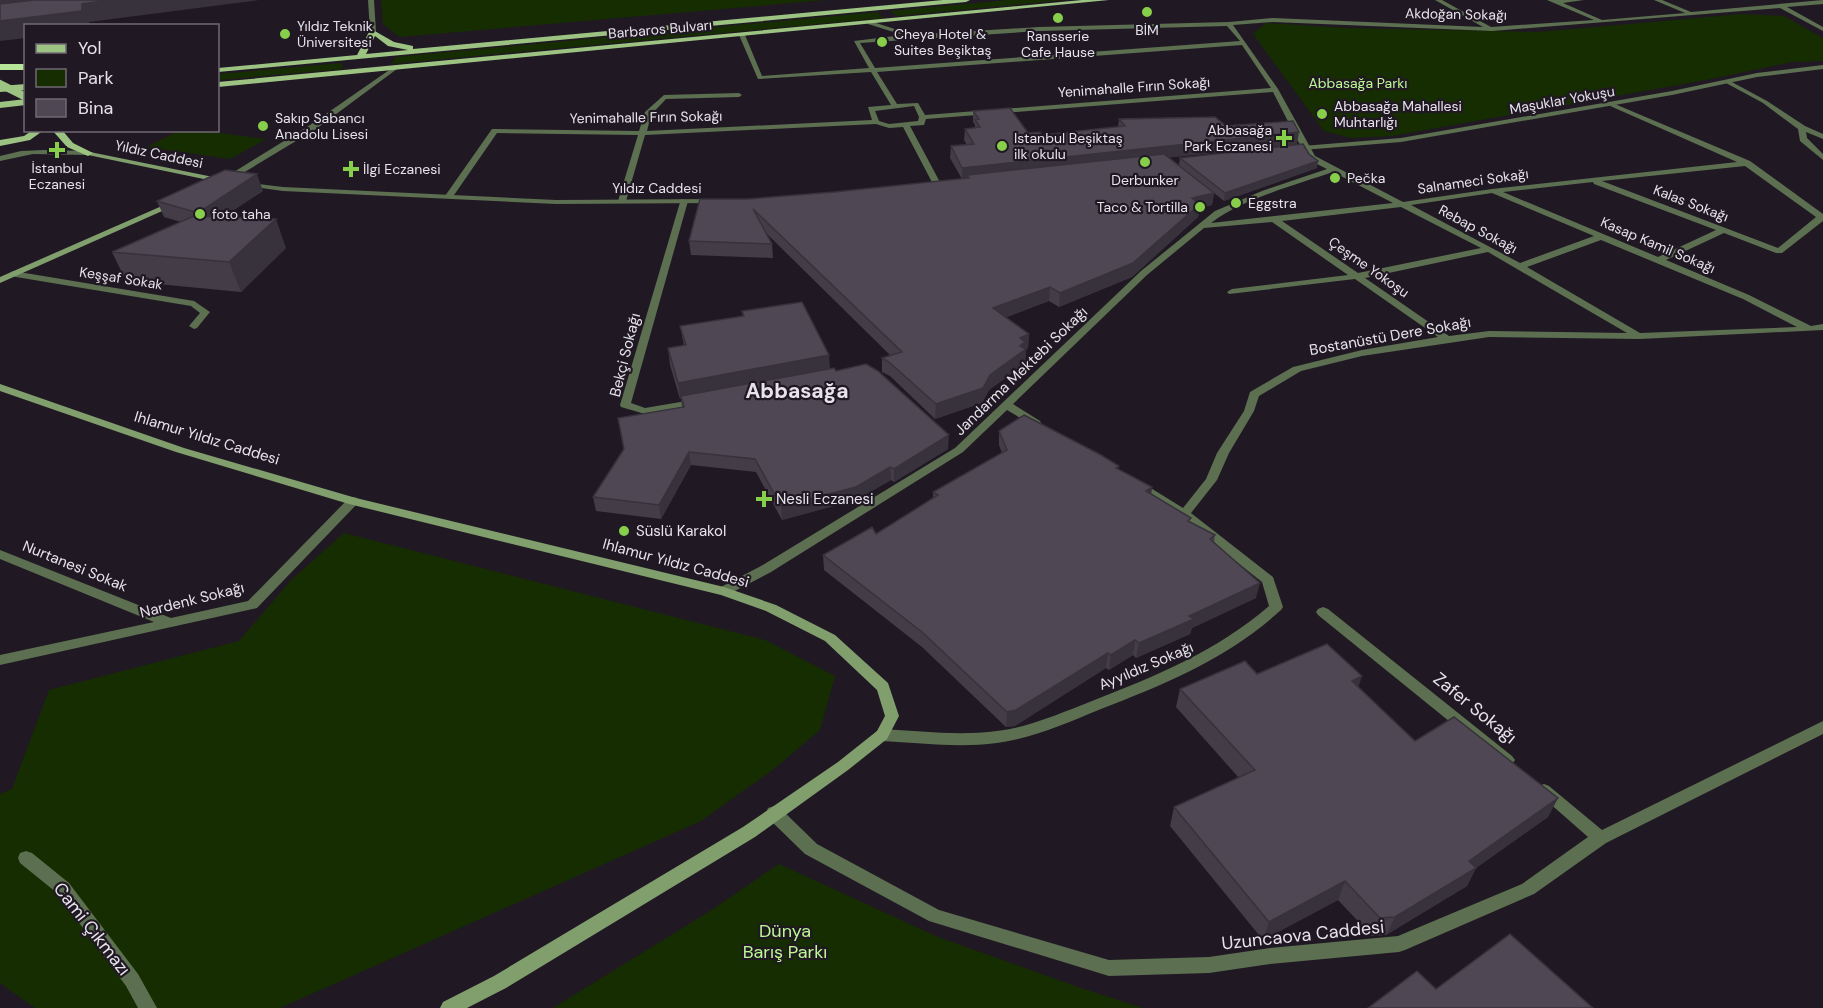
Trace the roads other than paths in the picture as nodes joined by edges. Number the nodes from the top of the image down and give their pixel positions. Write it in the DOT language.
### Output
graph roads {
  1 [pos="371,0"];
  2 [pos="966,0"];
  3 [pos="1105,0"];
  4 [pos="1438,0"];
  5 [pos="1581,0"];
  6 [pos="1657,0"];
  7 [pos="1553,1"];
  8 [pos="1823,2"];
  9 [pos="1780,6"];
  10 [pos="1692,14"];
  11 [pos="1603,21"];
  12 [pos="870,23"];
  13 [pos="1229,24"];
  14 [pos="1492,29"];
  15 [pos="1823,29"];
  16 [pos="373,32"];
  17 [pos="742,35"];
  18 [pos="909,36"];
  19 [pos="1244,43"];
  20 [pos="434,51"];
  21 [pos="360,57"];
  22 [pos="1823,66"];
  23 [pos="0,67"];
  24 [pos="24,68"];
  25 [pos="395,68"];
  26 [pos="219,70"];
  27 [pos="872,70"];
  28 [pos="1728,82"];
  29 [pos="0,84"];
  30 [pos="219,85"];
  31 [pos="24,87"];
  32 [pos="0,89"];
  33 [pos="1275,90"];
  34 [pos="740,95"];
  35 [pos="24,96"];
  36 [pos="24,102"];
  37 [pos="1610,104"];
  38 [pos="0,105"];
  39 [pos="895,106"];
  40 [pos="923,117"];
  41 [pos="876,122"];
  42 [pos="906,125"];
  43 [pos="1802,128"];
  44 [pos="37,132"];
  45 [pos="58,132"];
  46 [pos="644,133"];
  47 [pos="1823,137"];
  48 [pos="0,143"];
  49 [pos="1304,147"];
  50 [pos="1282,150"];
  51 [pos="88,153"];
  52 [pos="1823,158"];
  53 [pos="0,159"];
  54 [pos="1747,164"];
  55 [pos="1332,170"];
  56 [pos="1593,180"];
  57 [pos="224,181"];
  58 [pos="951,185"];
  59 [pos="1492,190"];
  60 [pos="203,191"];
  61 [pos="449,196"];
  62 [pos="182,201"];
  63 [pos="622,201"];
  64 [pos="684,201"];
  65 [pos="718,201"];
  66 [pos="1402,204"];
  67 [pos="1822,217"];
  68 [pos="1274,219"];
  69 [pos="1202,226"];
  70 [pos="1724,230"];
  71 [pos="1603,236"];
  72 [pos="1488,249"];
  73 [pos="1659,260"];
  74 [pos="1518,267"];
  75 [pos="13,274"];
  76 [pos="1359,276"];
  77 [pos="0,280"];
  78 [pos="1232,292"];
  79 [pos="194,326"];
  80 [pos="1823,327"];
  81 [pos="1810,329"];
  82 [pos="1640,336"];
  83 [pos="1447,339"];
  84 [pos="0,387"];
  85 [pos="710,401"];
  86 [pos="1006,405"];
  87 [pos="1046,429"];
  88 [pos="1125,478"];
  89 [pos="352,501"];
  90 [pos="1184,514"];
  91 [pos="0,554"];
  92 [pos="724,591"];
  93 [pos="1323,612"];
  94 [pos="171,623"];
  95 [pos="0,660"];
  96 [pos="1823,727"];
  97 [pos="882,735"];
  98 [pos="1518,769"];
  99 [pos="1536,784"];
  100 [pos="774,813"];
  101 [pos="1600,838"];
  102 [pos="26,858"];
  103 [pos="148,1008"];
  104 [pos="449,1008"];
  1 -- 16 [label="street"];
  2 -- 20 [label="main road, Barbaros Bulvarı"];
  3 -- 12 [label="main road, Barbaros Bulvarı"];
  4 -- 14 [label="street"];
  5 -- 7 [label="street"];
  6 -- 10 [label="street"];
  7 -- 11 [label="street"];
  8 -- 9 [label="street, Akdoğan Sokağı"];
  9 -- 10 [label="street, Akdoğan Sokağı"];
  9 -- 15 [label="street"];
  10 -- 11 [label="street, Akdoğan Sokağı"];
  11 -- 14 [label="street, Akdoğan Sokağı"];
  12 -- 17 [label="main road, Barbaros Bulvarı"];
  12 -- 18 [label="street"];
  13 -- 14 [label="street, Akdoğan Sokağı"];
  13 -- 18 [label="street, Akdoğan Sokağı"];
  13 -- 19 [label="street"];
  16 -- 20 [label="main road"];
  16 -- 21 [label="main road"];
  17 -- 25 [label="main road, Barbaros Bulvarı"];
  17 -- 27 [label="street"];
  18 -- 27 [label="street, Akdoğan Sokağı"];
  19 -- 27 [label="street"];
  19 -- 33 [label="street"];
  20 -- 21 [label="main road, Barbaros Bulvarı"];
  21 -- 25 [label="main road"];
  21 -- 26 [label="main road, Barbaros Bulvarı"];
  22 -- 28 [label="street, Maşuklar Yokuşu"];
  23 -- 24 [label="highway"];
  25 -- 30 [label="main road, Barbaros Bulvarı"];
  25 -- 57 [label="street"];
  27 -- 39 [label="street"];
  28 -- 37 [label="street, Maşuklar Yokuşu"];
  28 -- 43 [label="street"];
  29 -- 35 [label="main road, bridge"];
  31 -- 32 [label="main road"];
  33 -- 40 [label="street, Yenimahalle Fırın Sokağı"];
  33 -- 49 [label="street"];
  34 -- 46 [label="street"];
  36 -- 38 [label="main road"];
  37 -- 49 [label="street, Maşuklar Yokuşu"];
  37 -- 54 [label="street"];
  39 -- 40 [label="street"];
  39 -- 41 [label="street"];
  40 -- 42 [label="street"];
  41 -- 42 [label="street, Yenimahalle Fırın Sokağı"];
  41 -- 46 [label="street, Yenimahalle Fırın Sokağı"];
  42 -- 58 [label="street"];
  43 -- 47 [label="street"];
  43 -- 52 [label="street"];
  44 -- 48 [label="main road"];
  45 -- 51 [label="main road"];
  46 -- 61 [label="street, Yenimahalle Fırın Sokağı"];
  46 -- 63 [label="street"];
  49 -- 50 [label="street"];
  49 -- 55 [label="street, Rebap Sokağı"];
  51 -- 53 [label="street"];
  51 -- 57 [label="main road, Yıldız Caddesi"];
  54 -- 56 [label="street, Salnameci Sokağı"];
  54 -- 67 [label="street"];
  55 -- 66 [label="street, Rebap Sokağı"];
  55 -- 69 [label="street, Jandarma Mektebi Sokağı"];
  56 -- 59 [label="street, Salnameci Sokağı"];
  56 -- 70 [label="street, Kalas Sokağı"];
  57 -- 60 [label="main road"];
  57 -- 61 [label="street, Yıldız Caddesi"];
  59 -- 66 [label="street, Salnameci Sokağı"];
  59 -- 71 [label="street, Kasap Kamil Sokağı"];
  61 -- 63 [label="street, Yıldız Caddesi"];
  62 -- 75 [label="main road"];
  63 -- 64 [label="street, Yıldız Caddesi"];
  64 -- 65 [label="street, Yıldız Caddesi"];
  64 -- 85 [label="street, Bekçi Sokağı"];
  66 -- 68 [label="street, Salnameci Sokağı"];
  66 -- 72 [label="street, Rebap Sokağı"];
  67 -- 70 [label="street, Kalas Sokağı"];
  68 -- 69 [label="street, Salnameci Sokağı"];
  68 -- 76 [label="street, Çeşme Yokoşu"];
  69 -- 86 [label="street, Jandarma Mektebi Sokağı"];
  70 -- 73 [label="street"];
  71 -- 73 [label="street, Kasap Kamil Sokağı"];
  71 -- 74 [label="street"];
  72 -- 74 [label="street, Rebap Sokağı"];
  72 -- 76 [label="street"];
  73 -- 81 [label="street, Kasap Kamil Sokağı"];
  74 -- 82 [label="street, Rebap Sokağı"];
  75 -- 77 [label="main road"];
  75 -- 79 [label="street, Keşşaf Sokak"];
  76 -- 78 [label="street"];
  76 -- 83 [label="street, Çeşme Yokoşu"];
  80 -- 81 [label="street, Bostanüstü Dere Sokağı"];
  81 -- 82 [label="street, Bostanüstü Dere Sokağı"];
  82 -- 83 [label="street, Bostanüstü Dere Sokağı"];
  83 -- 90 [label="street, Bostanüstü Dere Sokağı"];
  84 -- 89 [label="main road, Ihlamur Yıldız Caddesi"];
  86 -- 87 [label="street"];
  86 -- 92 [label="street, Jandarma Mektebi Sokağı"];
  88 -- 90 [label="street"];
  89 -- 92 [label="main road, Ihlamur Yıldız Caddesi"];
  89 -- 94 [label="street, Nardenk Sokağı"];
  90 -- 97 [label="street, Ayyıldız Sokağı"];
  91 -- 94 [label="street, Nurtanesi Sokak"];
  92 -- 97 [label="main road, Ihlamur Yıldız Caddesi"];
  93 -- 98 [label="street, Zafer Sokağı"];
  94 -- 95 [label="street, Nardenk Sokağı"];
  96 -- 101 [label="street, Uzuncaova Caddesi"];
  97 -- 100 [label="main road"];
  99 -- 101 [label="street"];
  100 -- 101 [label="street, Uzuncaova Caddesi"];
  100 -- 104 [label="main road"];
  102 -- 103 [label="street, Cami Çıkmazı"];
}
